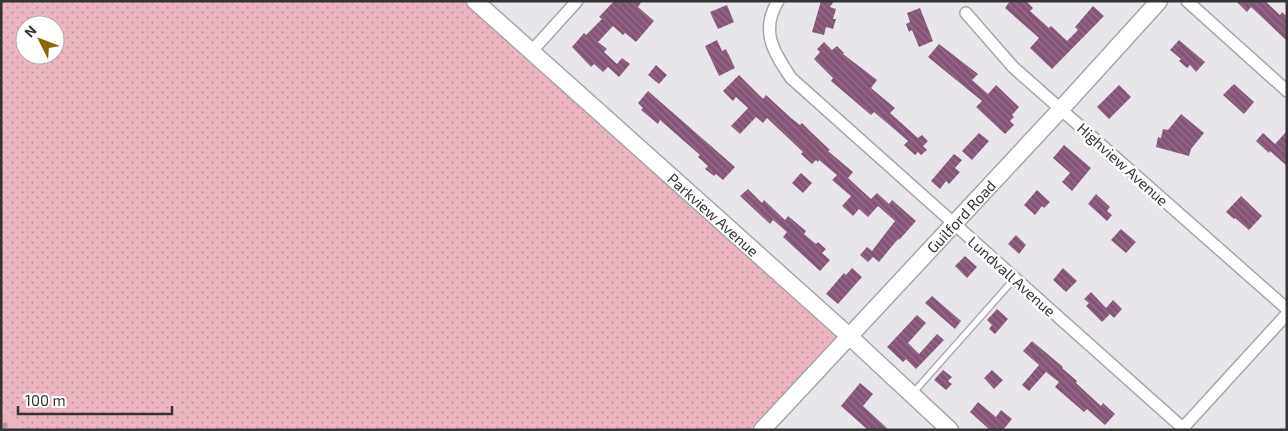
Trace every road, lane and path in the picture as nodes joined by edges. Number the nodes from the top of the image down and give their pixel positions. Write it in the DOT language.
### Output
graph roads {
  1 [pos="475,1"];
  2 [pos="576,1"];
  3 [pos="778,1"];
  4 [pos="1158,1"];
  5 [pos="1187,1"];
  6 [pos="966,13"];
  7 [pos="531,52"];
  8 [pos="1287,91"];
  9 [pos="1061,109"];
  10 [pos="953,223"];
  11 [pos="1015,278"];
  12 [pos="1287,309"];
  13 [pos="1287,314"];
  14 [pos="849,336"];
  15 [pos="912,395"];
  16 [pos="1183,429"];
  17 [pos="762,430"];
  18 [pos="950,430"];
  1 -- 7 [label="street, Parkview Avenue"];
  2 -- 7 [label="street"];
  3 -- 10 [label="street, Lundvall Avenue"];
  4 -- 9 [label="street, Guilford Road"];
  5 -- 8 [label="street"];
  6 -- 9 [label="street, Highview Avenue"];
  7 -- 14 [label="street, Parkview Avenue"];
  9 -- 10 [label="street, Guilford Road"];
  9 -- 12 [label="street, Highview Avenue"];
  10 -- 11 [label="street, Lundvall Avenue"];
  10 -- 14 [label="street, Guilford Road"];
  11 -- 15 [label="lane"];
  11 -- 16 [label="street, Lundvall Avenue"];
  13 -- 16 [label="street"];
  14 -- 15 [label="street, Parkview Avenue"];
  14 -- 17 [label="street, Guilford Road"];
  15 -- 18 [label="street, Parkview Avenue"];
}
